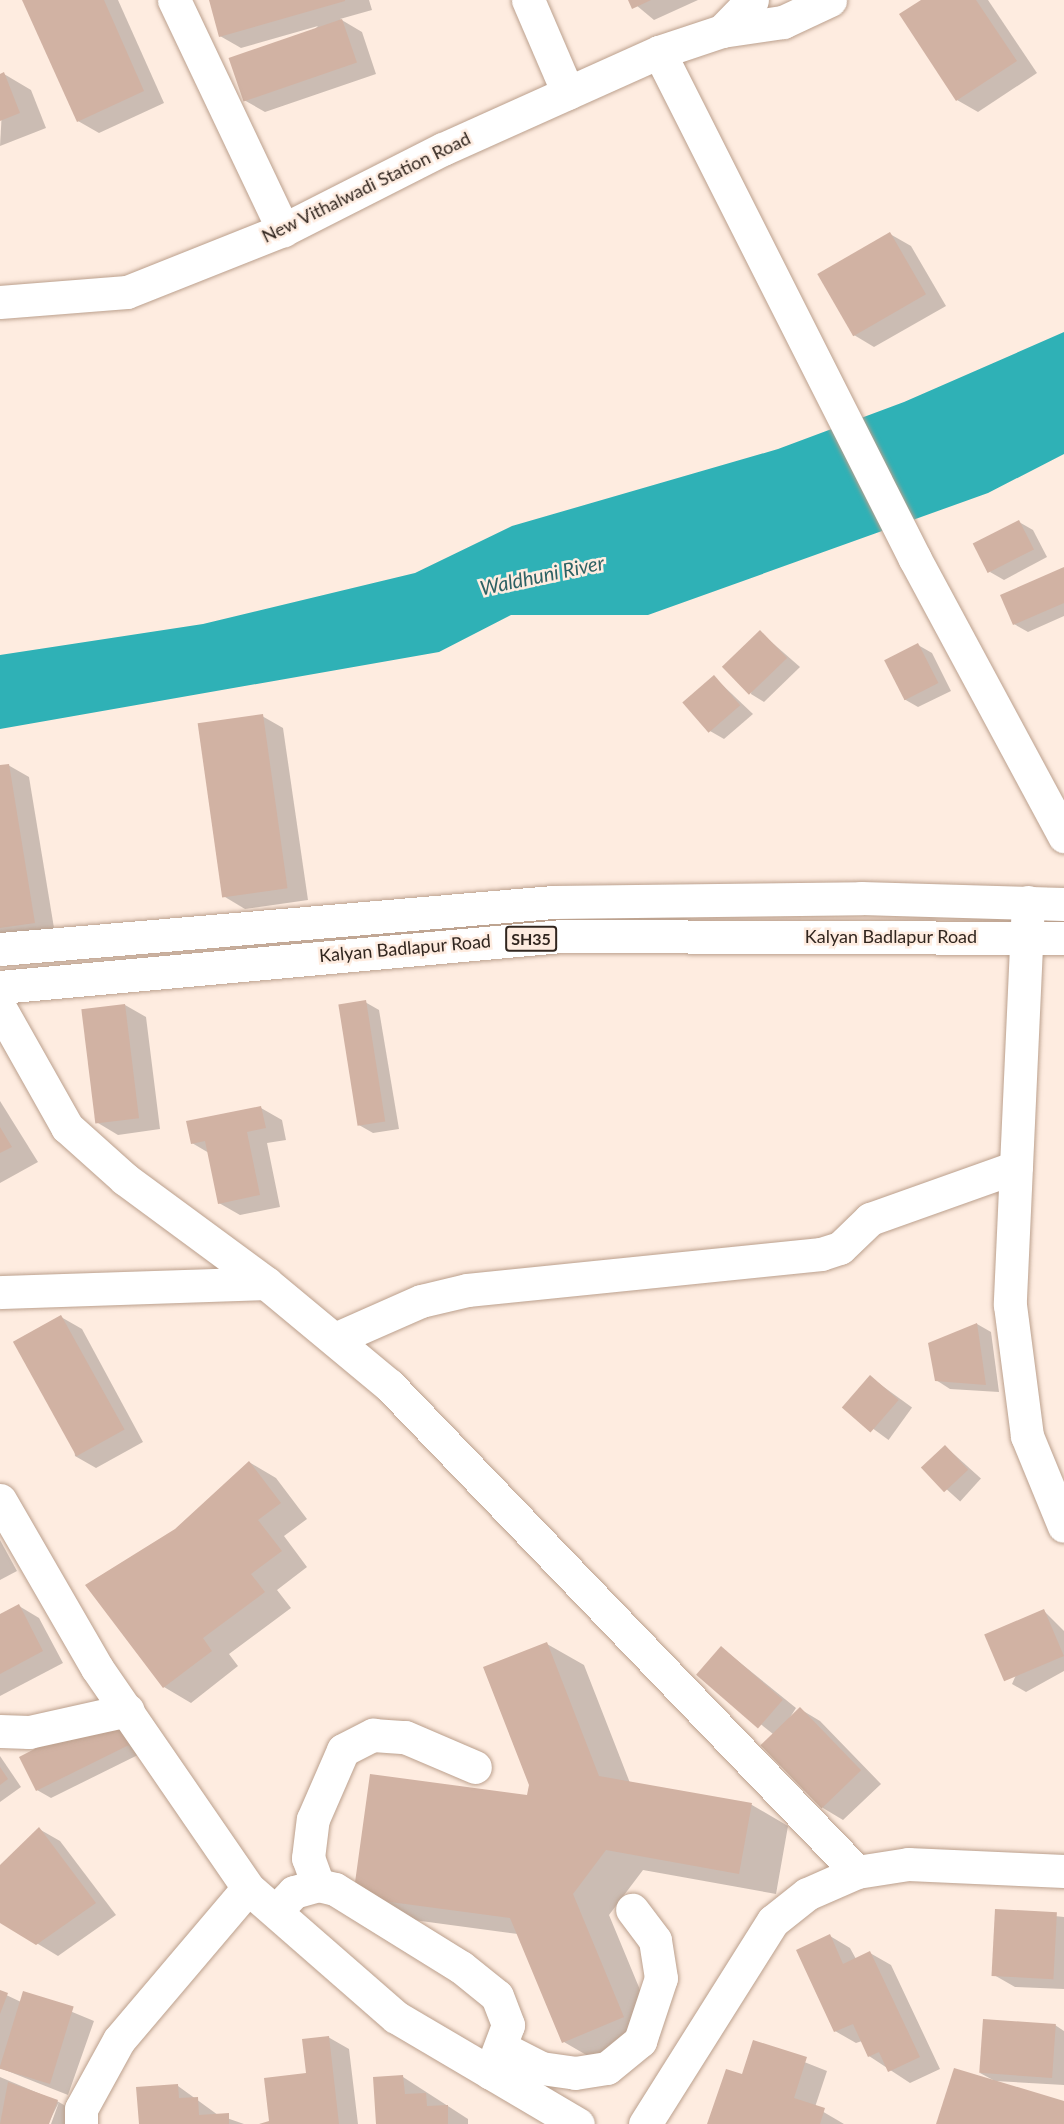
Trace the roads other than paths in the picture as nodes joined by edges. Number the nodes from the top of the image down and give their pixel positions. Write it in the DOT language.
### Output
graph roads {
  1 [pos="174,0"];
  2 [pos="528,0"];
  3 [pos="752,0"];
  4 [pos="830,0"];
  5 [pos="722,31"];
  6 [pos="658,52"];
  7 [pos="568,93"];
  8 [pos="283,230"];
  9 [pos="0,302"];
  10 [pos="1064,836"];
  11 [pos="1029,902"];
  12 [pos="1064,904"];
  13 [pos="1026,938"];
  14 [pos="1064,938"];
  15 [pos="0,949"];
  16 [pos="0,987"];
  17 [pos="0,1008"];
  18 [pos="1016,1167"];
  19 [pos="266,1283"];
  20 [pos="0,1292"];
  21 [pos="337,1338"];
  22 [pos="0,1500"];
  23 [pos="1064,1526"];
  24 [pos="128,1710"];
  25 [pos="0,1731"];
  26 [pos="475,1767"];
  27 [pos="1064,1871"];
  28 [pos="857,1872"];
  29 [pos="318,1885"];
  30 [pos="248,1888"];
  31 [pos="632,1910"];
  32 [pos="276,1911"];
  33 [pos="496,2061"];
  34 [pos="81,2124"];
  35 [pos="578,2124"];
  36 [pos="645,2124"];
  1 -- 8 [label="street"];
  2 -- 7 [label="street"];
  3 -- 5 [label="street, New Vithalwadi Station Road"];
  4 -- 5 [label="street, New Vithalwadi Station Road"];
  5 -- 6 [label="street, New Vithalwadi Station Road"];
  6 -- 7 [label="street, New Vithalwadi Station Road"];
  6 -- 10 [label="street"];
  7 -- 8 [label="street, New Vithalwadi Station Road"];
  8 -- 9 [label="street, New Vithalwadi Station Road"];
  11 -- 12 [label="street, Kalyan Badlapur Road / SH35"];
  11 -- 13 [label="street"];
  11 -- 15 [label="street, Kalyan Badlapur Road / SH35"];
  13 -- 14 [label="street, Kalyan Badlapur Road / SH35"];
  13 -- 16 [label="street, Kalyan Badlapur Road / SH35"];
  13 -- 18 [label="street"];
  17 -- 19 [label="street"];
  18 -- 21 [label="street"];
  18 -- 23 [label="street"];
  19 -- 20 [label="street"];
  19 -- 21 [label="street"];
  21 -- 28 [label="street"];
  22 -- 24 [label="street"];
  24 -- 25 [label="street"];
  24 -- 30 [label="street"];
  26 -- 29 [label="street"];
  27 -- 28 [label="street"];
  28 -- 36 [label="street"];
  29 -- 32 [label="street"];
  29 -- 33 [label="street"];
  30 -- 32 [label="street"];
  30 -- 34 [label="street"];
  31 -- 33 [label="street"];
  32 -- 33 [label="street"];
  33 -- 35 [label="street"];
}
